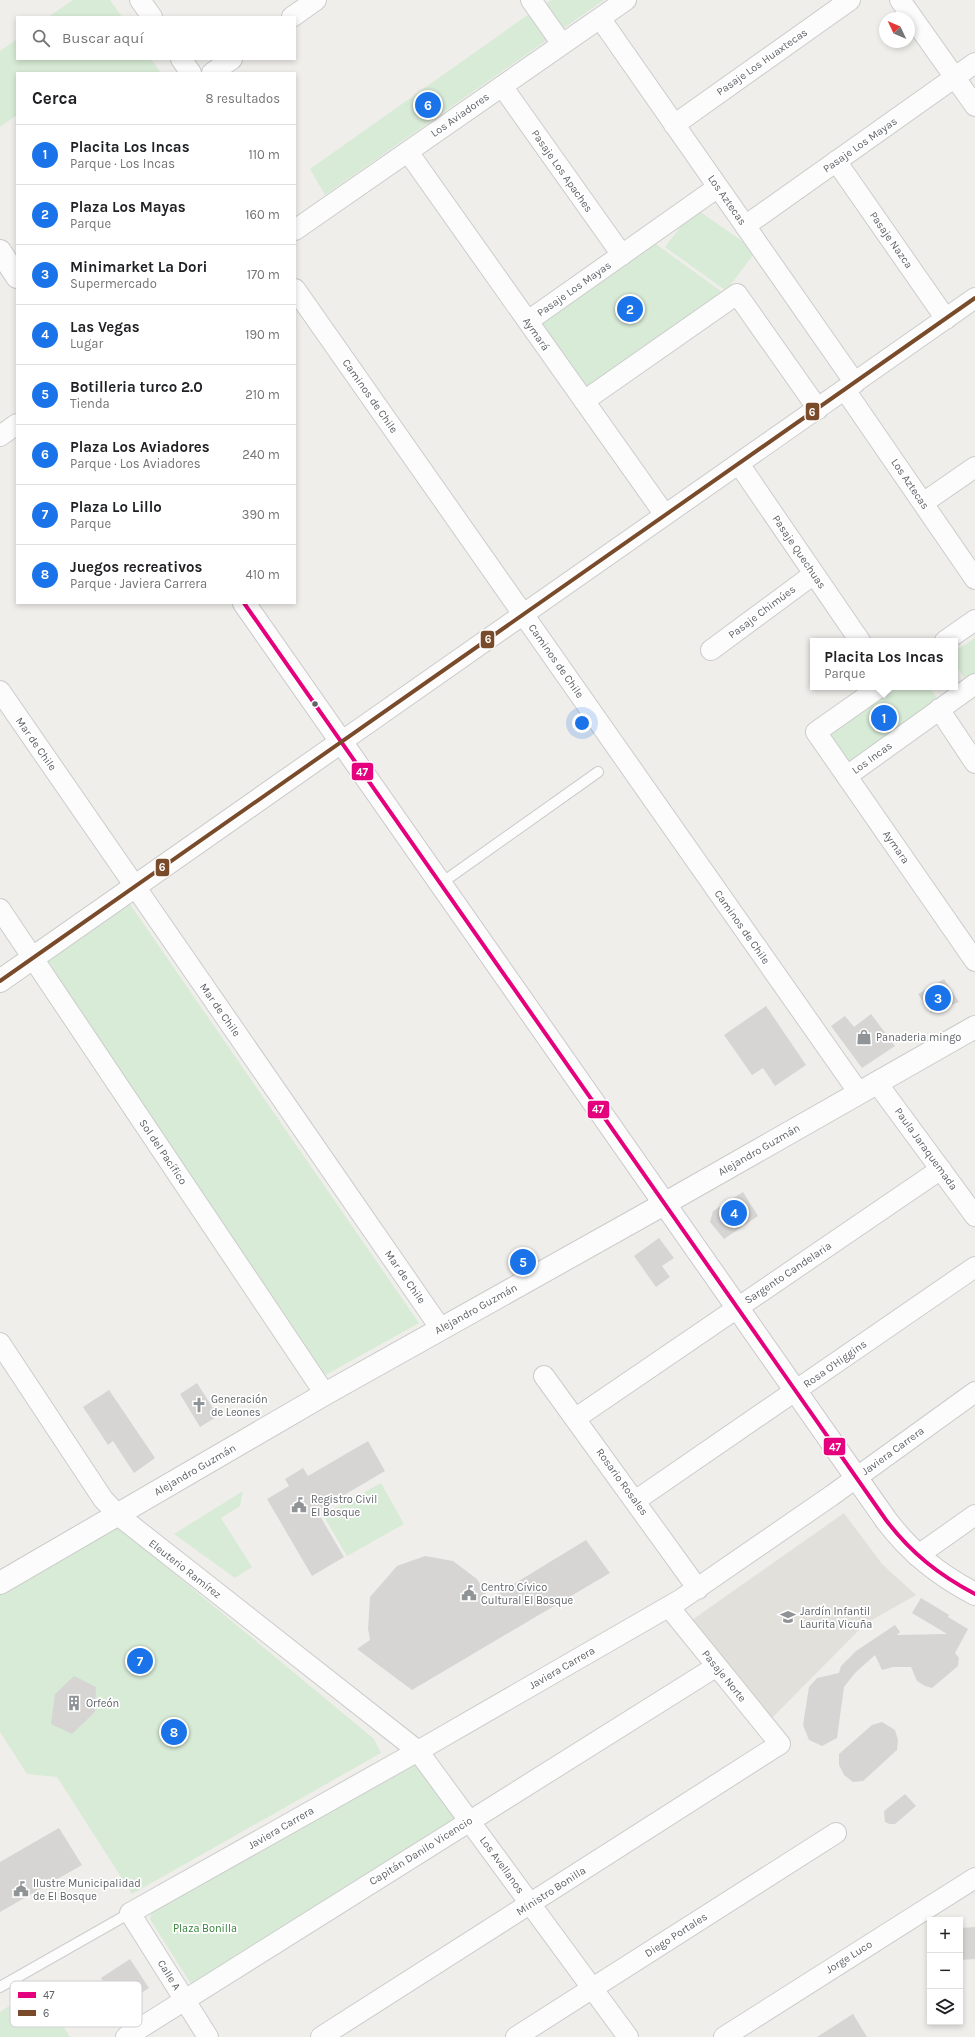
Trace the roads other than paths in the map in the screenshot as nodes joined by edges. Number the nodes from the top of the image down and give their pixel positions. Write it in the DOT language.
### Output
graph roads {
  1 [pos="140,0"];
  2 [pos="316,0"];
  3 [pos="531,0"];
  4 [pos="626,0"];
  5 [pos="850,0"];
  6 [pos="900,0"];
  7 [pos="151,16"];
  8 [pos="293,16"];
  9 [pos="600,18"];
  10 [pos="562,44"];
  11 [pos="182,60"];
  12 [pos="231,60"];
  13 [pos="975,63"];
  14 [pos="190,72"];
  15 [pos="213,72"];
  16 [pos="955,78"];
  17 [pos="502,86"];
  18 [pos="975,106"];
  19 [pos="674,125"];
  20 [pos="408,152"];
  21 [pos="836,161"];
  22 [pos="718,187"];
  23 [pos="745,226"];
  24 [pos="296,229"];
  25 [pos="0,251"];
  26 [pos="622,255"];
  27 [pos="16,275"];
  28 [pos="296,290"];
  29 [pos="975,298"];
  30 [pos="946,319"];
  31 [pos="528,321"];
  32 [pos="850,386"];
  33 [pos="584,401"];
  34 [pos="818,409"];
  35 [pos="16,425"];
  36 [pos="0,436"];
  37 [pos="739,464"];
  38 [pos="975,467"];
  39 [pos="923,503"];
  40 [pos="665,515"];
  41 [pos="814,574"];
  42 [pos="975,579"];
  43 [pos="245,604"];
  44 [pos="524,615"];
  45 [pos="975,620"];
  46 [pos="858,638"];
  47 [pos="949,638"];
  48 [pos="711,650"];
  49 [pos="975,684"];
  50 [pos="876,690"];
  51 [pos="0,691"];
  52 [pos="946,699"];
  53 [pos="341,742"];
  54 [pos="975,762"];
  55 [pos="598,772"];
  56 [pos="847,776"];
  57 [pos="440,884"];
  58 [pos="135,887"];
  59 [pos="0,909"];
  60 [pos="33,958"];
  61 [pos="975,962"];
  62 [pos="0,981"];
  63 [pos="975,1027"];
  64 [pos="868,1088"];
  65 [pos="941,1169"];
  66 [pos="664,1204"];
  67 [pos="975,1216"];
  68 [pos="975,1268"];
  69 [pos="737,1308"];
  70 [pos="441,1329"];
  71 [pos="0,1343"];
  72 [pos="544,1376"];
  73 [pos="795,1391"];
  74 [pos="975,1392"];
  75 [pos="325,1394"];
  76 [pos="576,1418"];
  77 [pos="856,1478"];
  78 [pos="635,1501"];
  79 [pos="118,1515"];
  80 [pos="975,1515"];
  81 [pos="917,1556"];
  82 [pos="0,1582"];
  83 [pos="698,1589"];
  84 [pos="975,1594"];
  85 [pos="669,1607"];
  86 [pos="717,1666"];
  87 [pos="780,1744"];
  88 [pos="418,1751"];
  89 [pos="469,1821"];
  90 [pos="836,1833"];
  91 [pos="975,1878"];
  92 [pos="530,1904"];
  93 [pos="130,1913"];
  94 [pos="10,1981"];
  95 [pos="11,1981"];
  96 [pos="0,1987"];
  97 [pos="592,1989"];
  98 [pos="185,2000"];
  99 [pos="142,2027"];
  100 [pos="142,2027"];
  101 [pos="126,2037"];
  102 [pos="208,2037"];
  103 [pos="320,2037"];
  104 [pos="516,2037"];
  105 [pos="628,2037"];
  106 [pos="724,2037"];
  1 -- 7 [label="street"];
  2 -- 8 [label="street"];
  3 -- 10 [label="street"];
  4 -- 9 [label="street, Los Aviadores"];
  5 -- 19 [label="street, Pasaje Los Huaxtecas"];
  6 -- 16 [label="street"];
  9 -- 10 [label="street, Los Aviadores"];
  9 -- 19 [label="street, Los Aztecas"];
  10 -- 17 [label="street, Los Aviadores"];
  11 -- 14 [label="street"];
  12 -- 15 [label="street"];
  13 -- 16 [label="street, Pasaje Los Mayas"];
  16 -- 18 [label="street"];
  16 -- 21 [label="street, Pasaje Los Mayas"];
  17 -- 20 [label="street, Los Aviadores"];
  17 -- 26 [label="street, Pasaje Los Apaches"];
  19 -- 22 [label="street, Los Aztecas"];
  20 -- 24 [label="street, Los Aviadores"];
  20 -- 31 [label="street, Aymará"];
  21 -- 23 [label="street, Pasaje Los Mayas"];
  21 -- 30 [label="street, Pasaje Nazca"];
  22 -- 23 [label="street, Los Aztecas"];
  22 -- 26 [label="street, Pasaje Los Mayas"];
  23 -- 32 [label="street, Los Aztecas"];
  25 -- 27 [label="street"];
  26 -- 31 [label="street, Pasaje Los Mayas"];
  28 -- 44 [label="street, Caminos de Chile"];
  29 -- 30 [label="street"];
  30 -- 32 [label="street"];
  31 -- 33 [label="street, Aymará"];
  32 -- 34 [label="street"];
  32 -- 39 [label="street, Los Aztecas"];
  33 -- 34 [label="street"];
  33 -- 40 [label="street, Aymará"];
  34 -- 37 [label="street"];
  35 -- 36 [label="street"];
  37 -- 40 [label="street"];
  37 -- 41 [label="street, Pasaje Quechuas"];
  38 -- 39 [label="street"];
  39 -- 42 [label="street, Los Aztecas"];
  40 -- 44 [label="street"];
  41 -- 46 [label="street, Pasaje Quechuas"];
  41 -- 48 [label="street, Pasaje Chimúes"];
  43 -- 53 [label="street"];
  44 -- 53 [label="street"];
  44 -- 64 [label="street, Caminos de Chile"];
  45 -- 47 [label="street"];
  49 -- 52 [label="street, Los Incas"];
  50 -- 56 [label="street, Aymara"];
  51 -- 58 [label="street, Mar de Chile"];
  52 -- 54 [label="street"];
  52 -- 56 [label="street, Los Incas"];
  53 -- 57 [label="street"];
  53 -- 58 [label="street"];
  55 -- 57 [label="lane"];
  56 -- 61 [label="street, Aymara"];
  57 -- 66 [label="street"];
  58 -- 60 [label="street"];
  58 -- 70 [label="street, Mar de Chile"];
  59 -- 60 [label="street, Sol del Pacífico"];
  60 -- 62 [label="street"];
  60 -- 75 [label="street, Sol del Pacífico"];
  63 -- 64 [label="street, Alejandro Guzmán"];
  64 -- 65 [label="street, Paula Jaraquemada"];
  64 -- 66 [label="street, Alejandro Guzmán"];
  65 -- 67 [label="street, Paula Jaraquemada"];
  65 -- 69 [label="street, Sargento Candelaria"];
  66 -- 69 [label="street"];
  66 -- 70 [label="street, Alejandro Guzmán"];
  68 -- 73 [label="street, Rosa O'Higgins"];
  69 -- 73 [label="street"];
  69 -- 76 [label="street, Sargento Candelaria"];
  70 -- 75 [label="street, Alejandro Guzmán"];
  71 -- 79 [label="street, Eleuterio Ramírez"];
  72 -- 76 [label="street, Rosario Rosales"];
  73 -- 77 [label="street"];
  73 -- 78 [label="street, Rosa O'Higgins"];
  74 -- 77 [label="street, Javiera Carrera"];
  75 -- 79 [label="street, Alejandro Guzmán"];
  76 -- 78 [label="street, Rosario Rosales"];
  77 -- 81 [label="street"];
  77 -- 83 [label="street, Javiera Carrera"];
  78 -- 83 [label="street, Rosario Rosales"];
  79 -- 82 [label="street, Alejandro Guzmán"];
  79 -- 88 [label="street, Eleuterio Ramírez"];
  80 -- 81 [label="street"];
  81 -- 84 [label="street"];
  83 -- 85 [label="street, Javiera Carrera"];
  85 -- 86 [label="street, Pasaje Norte"];
  85 -- 88 [label="street, Javiera Carrera"];
  86 -- 87 [label="street, Pasaje Norte"];
  86 -- 89 [label="street, Capitán Danilo Vicencio"];
  87 -- 92 [label="street, Ministro Bonilla"];
  88 -- 89 [label="street, Los Avellanos"];
  88 -- 93 [label="street, Javiera Carrera"];
  89 -- 92 [label="street, Los Avellanos"];
  89 -- 98 [label="street, Capitán Danilo Vicencio"];
  90 -- 97 [label="street, Diego Portales"];
  91 -- 106 [label="street, Jorge Luco"];
  92 -- 97 [label="street, Los Avellanos"];
  92 -- 103 [label="street, Ministro Bonilla"];
  93 -- 95 [label="lane"];
  93 -- 98 [label="street, Calle A"];
  94 -- 96 [label="lane"];
  97 -- 104 [label="street, Diego Portales"];
  97 -- 105 [label="street, Los Avellanos"];
  98 -- 99 [label="street, Capitán Danilo Vicencio"];
  98 -- 102 [label="street, Calle A"];
  100 -- 101 [label="street, Capitán Danilo Vicencio"];
}
